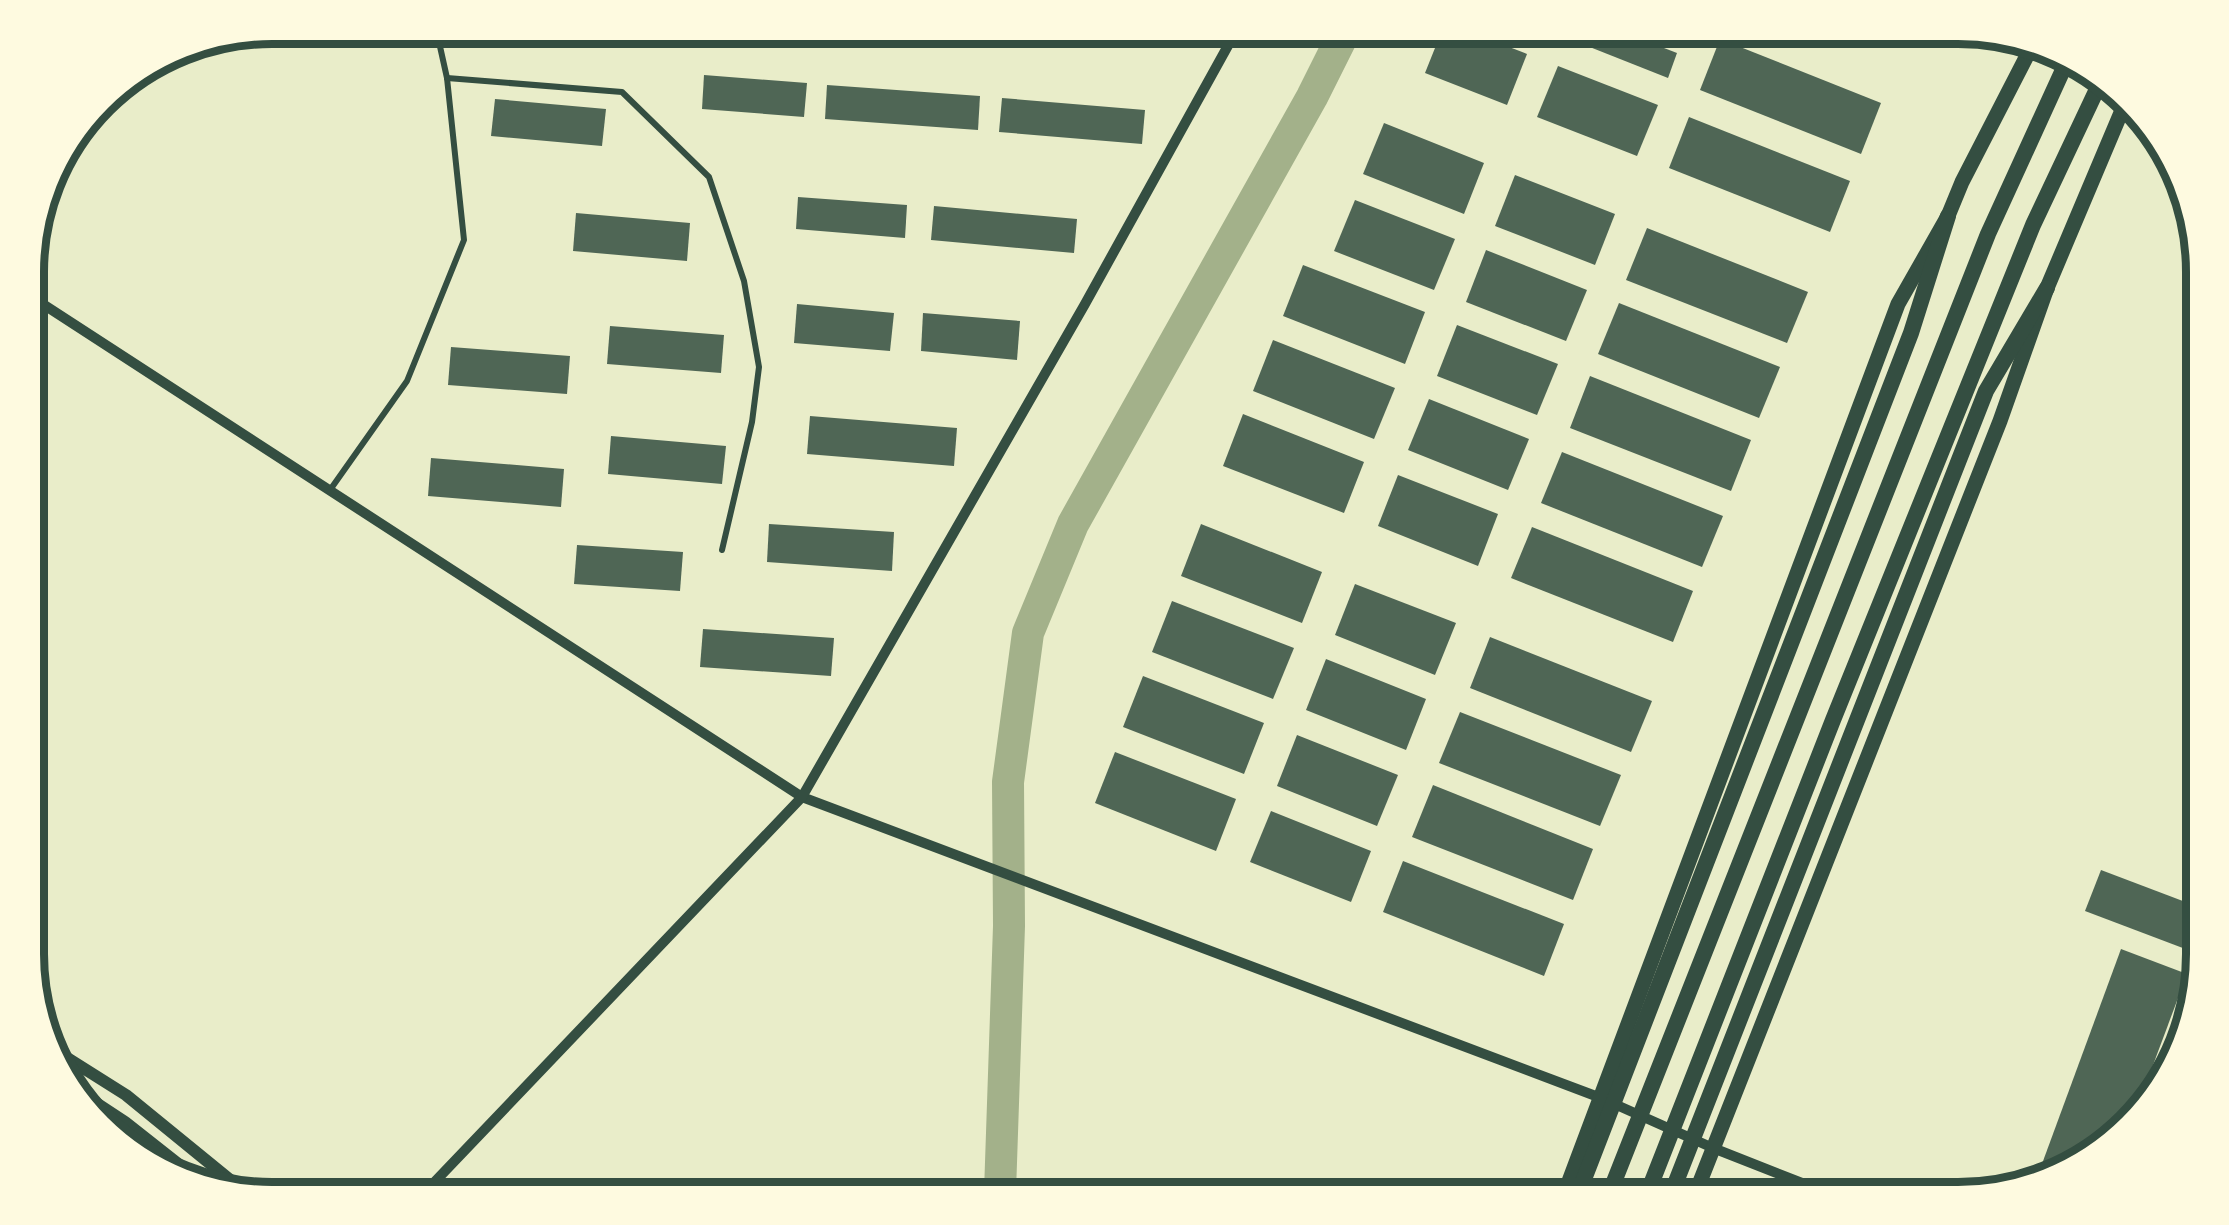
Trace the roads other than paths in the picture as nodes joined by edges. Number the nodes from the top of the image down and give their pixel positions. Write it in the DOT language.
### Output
graph roads {
  1 [pos="439,44"];
  2 [pos="1229,44"];
  3 [pos="2027,55"];
  4 [pos="2063,69"];
  5 [pos="447,78"];
  6 [pos="2096,91"];
  7 [pos="2121,112"];
  8 [pos="1948,216"];
  9 [pos="2047,288"];
  10 [pos="44,304"];
  11 [pos="330,490"];
  12 [pos="722,550"];
  13 [pos="802,797"];
  14 [pos="69,1059"];
  15 [pos="1601,1098"];
  16 [pos="103,1108"];
  17 [pos="1713,1148"];
  18 [pos="171,1159"];
  19 [pos="226,1177"];
  20 [pos="435,1182"];
  21 [pos="1568,1182"];
  22 [pos="1583,1182"];
  23 [pos="1614,1182"];
  24 [pos="1652,1182"];
  25 [pos="1676,1182"];
  26 [pos="1700,1182"];
  27 [pos="1800,1182"];
  1 -- 5 [label="street"];
  2 -- 13 [label="street"];
  3 -- 8 [label="main road"];
  4 -- 23 [label="highway"];
  5 -- 11 [label="street"];
  5 -- 12 [label="street"];
  6 -- 24 [label="highway"];
  7 -- 9 [label="main road"];
  8 -- 15 [label="main road"];
  8 -- 22 [label="highway"];
  9 -- 17 [label="main road"];
  9 -- 25 [label="highway"];
  10 -- 11 [label="street"];
  11 -- 13 [label="street"];
  13 -- 15 [label="street"];
  13 -- 20 [label="street"];
  14 -- 19 [label="main road"];
  15 -- 17 [label="street"];
  15 -- 21 [label="main road"];
  16 -- 18 [label="main road"];
  17 -- 26 [label="main road"];
  17 -- 27 [label="street"];
}
